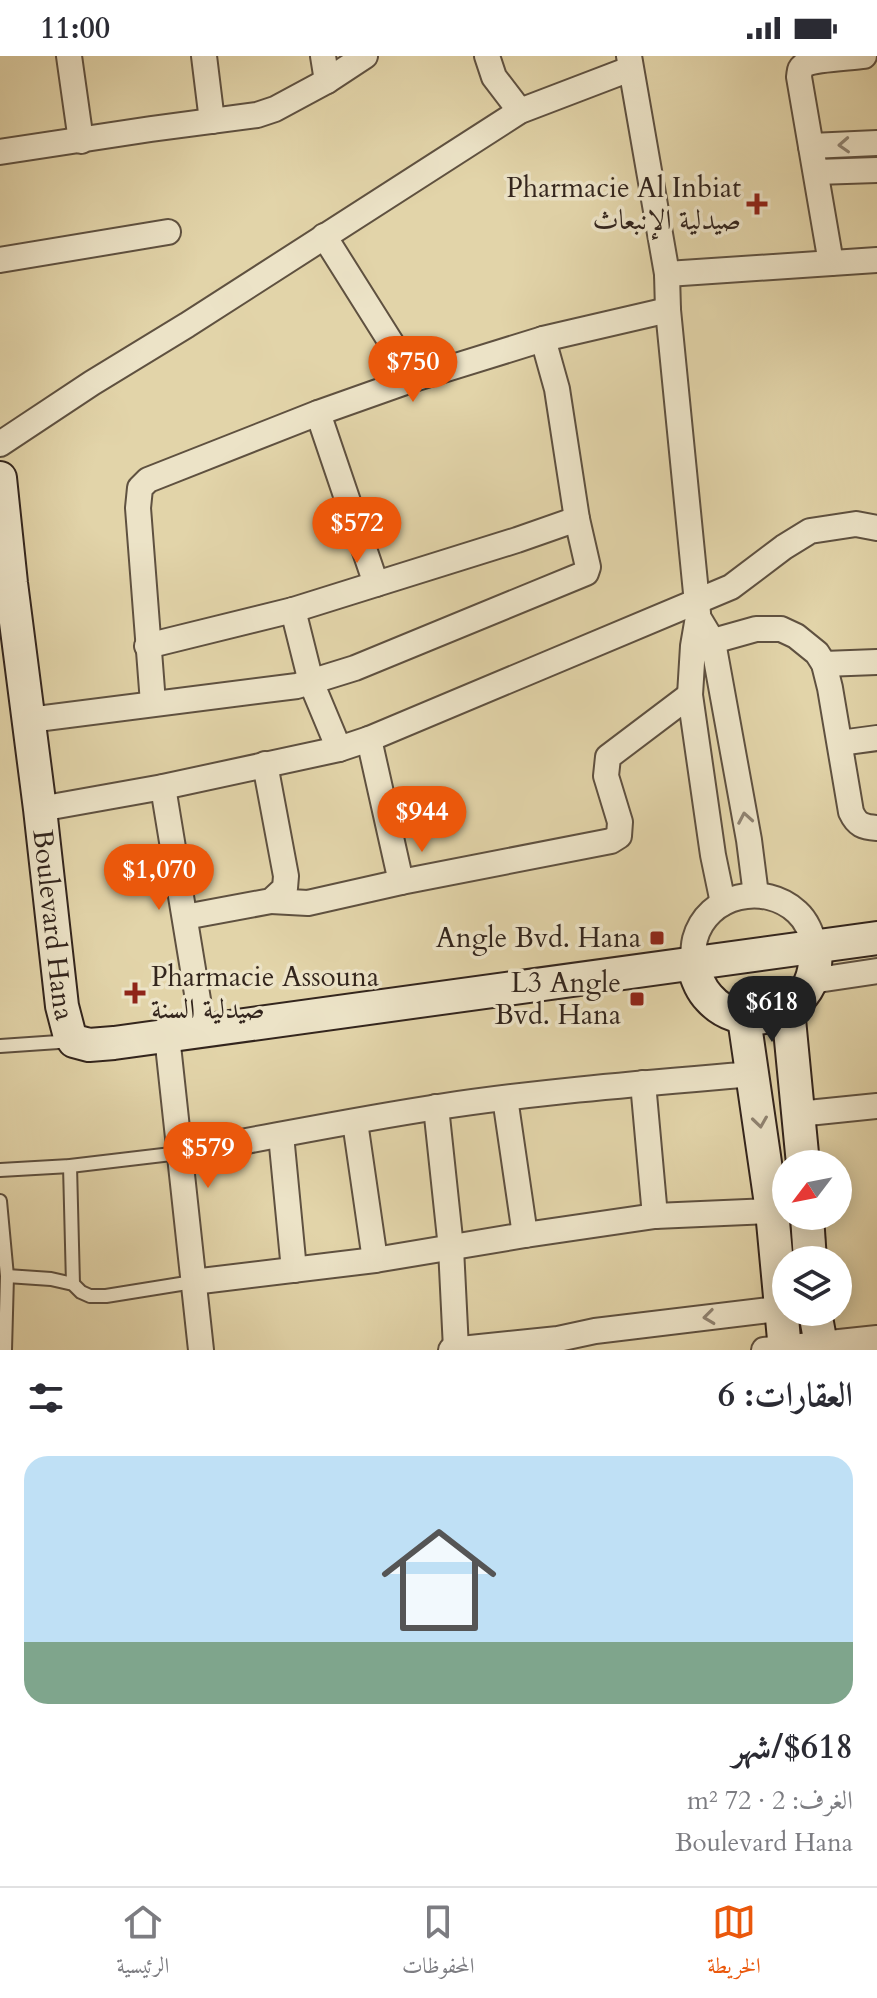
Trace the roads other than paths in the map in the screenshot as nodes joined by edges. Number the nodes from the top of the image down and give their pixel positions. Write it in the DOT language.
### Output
graph roads {
  1 [pos="69,56"];
  2 [pos="204,56"];
  3 [pos="323,56"];
  4 [pos="365,56"];
  5 [pos="487,56"];
  6 [pos="864,56"];
  7 [pos="629,62"];
  8 [pos="327,81"];
  9 [pos="520,111"];
  10 [pos="212,121"];
  11 [pos="81,141"];
  12 [pos="877,143"];
  13 [pos="811,146"];
  14 [pos="0,152"];
  15 [pos="877,170"];
  16 [pos="816,172"];
  17 [pos="168,232"];
  18 [pos="324,236"];
  19 [pos="0,260"];
  20 [pos="877,260"];
  21 [pos="831,263"];
  22 [pos="667,274"];
  23 [pos="668,310"];
  24 [pos="543,339"];
  25 [pos="414,379"];
  26 [pos="318,413"];
  27 [pos="0,444"];
  28 [pos="0,478"];
  29 [pos="577,519"];
  30 [pos="877,528"];
  31 [pos="376,584"];
  32 [pos="697,609"];
  33 [pos="293,610"];
  34 [pos="703,644"];
  35 [pos="147,646"];
  36 [pos="877,662"];
  37 [pos="824,664"];
  38 [pos="311,682"];
  39 [pos="690,695"];
  40 [pos="153,703"];
  41 [pos="29,720"];
  42 [pos="877,738"];
  43 [pos="369,739"];
  44 [pos="840,743"];
  45 [pos="339,749"];
  46 [pos="265,764"];
  47 [pos="163,787"];
  48 [pos="40,809"];
  49 [pos="877,828"];
  50 [pos="401,882"];
  51 [pos="756,895"];
  52 [pos="271,901"];
  53 [pos="723,903"];
  54 [pos="185,917"];
  55 [pos="877,938"];
  56 [pos="815,945"];
  57 [pos="693,964"];
  58 [pos="877,971"];
  59 [pos="811,981"];
  60 [pos="788,1009"];
  61 [pos="744,1018"];
  62 [pos="203,1030"];
  63 [pos="167,1036"];
  64 [pos="74,1041"];
  65 [pos="0,1046"];
  66 [pos="753,1074"];
  67 [pos="643,1083"];
  68 [pos="505,1098"];
  69 [pos="877,1106"];
  70 [pos="436,1107"];
  71 [pos="798,1114"];
  72 [pos="355,1122"];
  73 [pos="281,1135"];
  74 [pos="802,1150"];
  75 [pos="180,1153"];
  76 [pos="70,1166"];
  77 [pos="0,1170"];
  78 [pos="0,1201"];
  79 [pos="772,1211"];
  80 [pos="655,1216"];
  81 [pos="525,1235"];
  82 [pos="451,1248"];
  83 [pos="375,1260"];
  84 [pos="294,1270"];
  85 [pos="7,1276"];
  86 [pos="193,1282"];
  87 [pos="73,1284"];
  88 [pos="772,1310"];
  89 [pos="781,1326"];
  90 [pos="817,1326"];
  91 [pos="877,1338"];
  92 [pos="596,1341"];
  93 [pos="568,1344"];
  94 [pos="821,1347"];
  95 [pos="778,1349"];
  96 [pos="5,1350"];
  97 [pos="201,1350"];
  98 [pos="453,1350"];
  1 -- 11 [label="street"];
  2 -- 10 [label="street"];
  3 -- 8 [label="street"];
  4 -- 8 [label="street"];
  5 -- 9 [label="street"];
  6 -- 13 [label="street"];
  7 -- 9 [label="street"];
  7 -- 22 [label="street"];
  8 -- 10 [label="street"];
  9 -- 18 [label="street"];
  10 -- 11 [label="street"];
  11 -- 14 [label="street"];
  12 -- 13 [label="street, one-way"];
  13 -- 16 [label="street"];
  15 -- 16 [label="street"];
  16 -- 21 [label="street"];
  17 -- 19 [label="street"];
  18 -- 25 [label="street"];
  18 -- 27 [label="street"];
  20 -- 21 [label="street"];
  21 -- 22 [label="street"];
  22 -- 23 [label="street"];
  23 -- 24 [label="street"];
  23 -- 32 [label="street"];
  24 -- 25 [label="street"];
  24 -- 29 [label="street"];
  25 -- 26 [label="street"];
  26 -- 31 [label="street"];
  26 -- 35 [label="street"];
  28 -- 41 [label="street, Boulevard Hana"];
  29 -- 31 [label="street"];
  29 -- 38 [label="street"];
  30 -- 32 [label="street"];
  31 -- 33 [label="street"];
  32 -- 34 [label="street"];
  32 -- 43 [label="street"];
  33 -- 35 [label="street"];
  33 -- 38 [label="street"];
  34 -- 37 [label="street"];
  34 -- 39 [label="street"];
  51 -- 34 [label="street, one-way"];
  35 -- 40 [label="street"];
  36 -- 37 [label="street"];
  37 -- 44 [label="street"];
  38 -- 40 [label="street"];
  38 -- 45 [label="street"];
  39 -- 50 [label="street"];
  39 -- 53 [label="street"];
  40 -- 41 [label="street"];
  41 -- 48 [label="street, Boulevard Hana"];
  42 -- 44 [label="street"];
  43 -- 45 [label="street"];
  43 -- 50 [label="street"];
  44 -- 49 [label="street"];
  45 -- 46 [label="street"];
  46 -- 47 [label="street"];
  46 -- 52 [label="street"];
  47 -- 48 [label="street"];
  47 -- 54 [label="street"];
  48 -- 64 [label="street, Boulevard Hana"];
  50 -- 52 [label="street"];
  51 -- 53 [label="street"];
  51 -- 56 [label="street"];
  52 -- 54 [label="street"];
  53 -- 57 [label="street"];
  54 -- 62 [label="street"];
  55 -- 56 [label="street, Boulevard Hana"];
  56 -- 57 [label="street, Boulevard Hana"];
  56 -- 59 [label="street"];
  57 -- 61 [label="street"];
  57 -- 62 [label="street, Boulevard Hana"];
  58 -- 59 [label="street"];
  59 -- 60 [label="street"];
  60 -- 61 [label="street"];
  60 -- 71 [label="street"];
  61 -- 66 [label="street"];
  62 -- 63 [label="street, Boulevard Hana"];
  63 -- 64 [label="street, Boulevard Hana"];
  63 -- 75 [label="street"];
  64 -- 65 [label="lane"];
  66 -- 67 [label="street"];
  66 -- 79 [label="street, one-way"];
  67 -- 68 [label="street"];
  67 -- 80 [label="street"];
  68 -- 70 [label="street"];
  68 -- 81 [label="street"];
  69 -- 71 [label="street"];
  70 -- 72 [label="street"];
  70 -- 82 [label="street"];
  71 -- 74 [label="street"];
  72 -- 73 [label="street"];
  72 -- 83 [label="street"];
  73 -- 75 [label="street"];
  73 -- 84 [label="street"];
  75 -- 76 [label="lane"];
  75 -- 86 [label="street"];
  76 -- 77 [label="lane"];
  76 -- 87 [label="lane"];
  78 -- 85 [label="lane"];
  79 -- 80 [label="street"];
  80 -- 81 [label="street"];
  81 -- 82 [label="street"];
  82 -- 83 [label="street"];
  82 -- 98 [label="street"];
  83 -- 84 [label="street"];
  84 -- 86 [label="street"];
  85 -- 87 [label="lane"];
  85 -- 96 [label="lane"];
  86 -- 87 [label="lane"];
  86 -- 97 [label="street"];
  88 -- 92 [label="street, one-way"];
  89 -- 95 [label="street"];
  90 -- 94 [label="street"];
  91 -- 94 [label="street"];
  92 -- 93 [label="street"];
  93 -- 98 [label="street"];
  94 -- 95 [label="street"];
}
